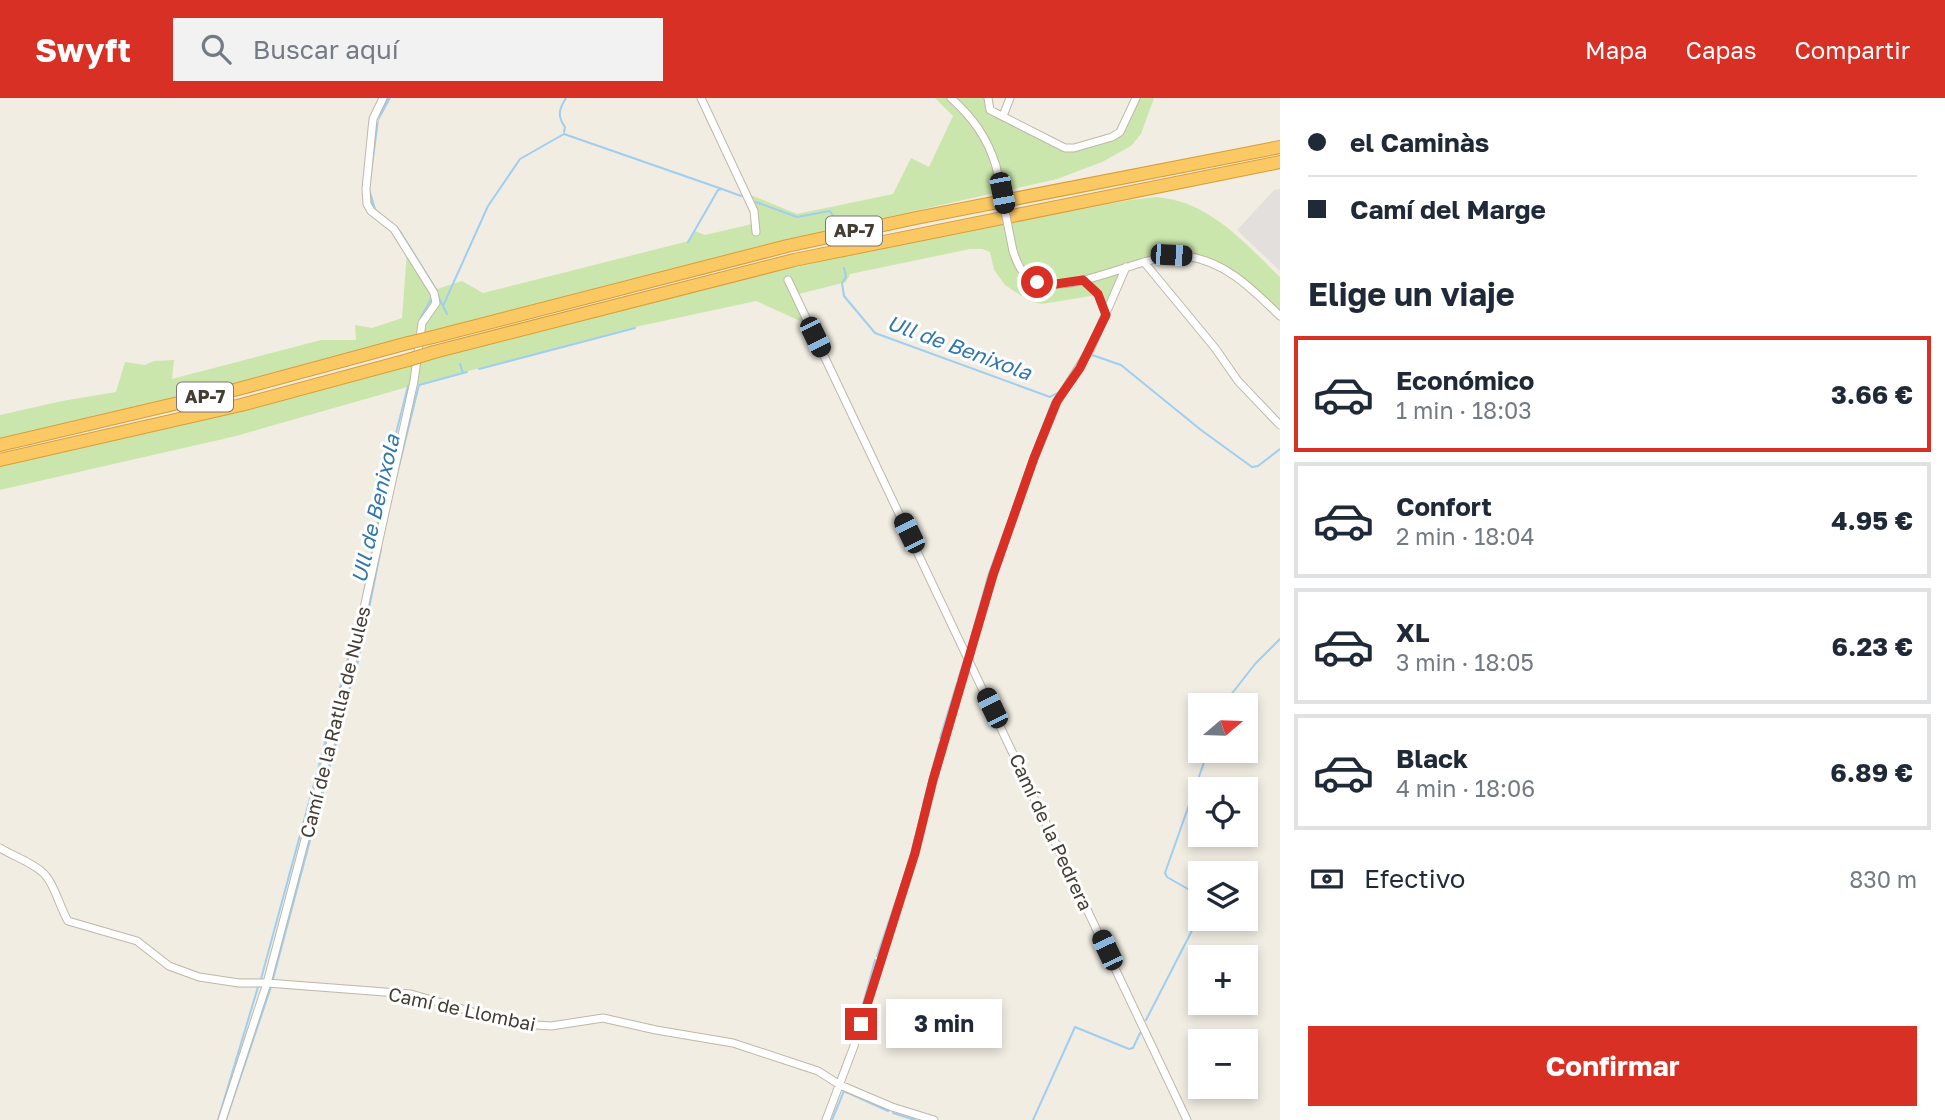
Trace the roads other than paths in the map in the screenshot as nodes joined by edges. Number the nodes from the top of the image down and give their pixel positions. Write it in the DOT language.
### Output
graph roads {
  1 [pos="383,98"];
  2 [pos="701,98"];
  3 [pos="951,98"];
  4 [pos="988,98"];
  5 [pos="1010,98"];
  6 [pos="1136,98"];
  7 [pos="1003,116"];
  8 [pos="1280,146"];
  9 [pos="1280,162"];
  10 [pos="756,232"];
  11 [pos="1144,262"];
  12 [pos="1126,267"];
  13 [pos="788,279"];
  14 [pos="1083,280"];
  15 [pos="1106,315"];
  16 [pos="1280,316"];
  17 [pos="1280,425"];
  18 [pos="0,445"];
  19 [pos="0,460"];
  20 [pos="969,659"];
  21 [pos="0,848"];
  22 [pos="262,984"];
  23 [pos="840,1085"];
  24 [pos="222,1120"];
  25 [pos="827,1120"];
  26 [pos="934,1120"];
  27 [pos="1187,1120"];
  1 -- 22 [label="street, Camí de la Ratlla de Nules"];
  2 -- 10 [label="street"];
  3 -- 14 [label="street, bridge"];
  4 -- 7 [label="street"];
  5 -- 7 [label="street"];
  6 -- 7 [label="street"];
  8 -- 18 [label="highway, AP-7, bridge"];
  9 -- 19 [label="highway, AP-7, bridge"];
  11 -- 12 [label="street"];
  11 -- 16 [label="street"];
  11 -- 17 [label="street"];
  12 -- 14 [label="street"];
  12 -- 15 [label="street"];
  13 -- 20 [label="street, Camí de la Pedrera"];
  14 -- 15 [label="street"];
  15 -- 20 [label="street"];
  20 -- 23 [label="street"];
  20 -- 27 [label="street, Camí de la Pedrera"];
  21 -- 22 [label="street, Camí de Llombai"];
  22 -- 23 [label="street, Camí de Llombai"];
  22 -- 24 [label="street, Camí de la Ratlla de Nules"];
  23 -- 25 [label="street"];
  23 -- 26 [label="street, Camí de Llombai"];
}
